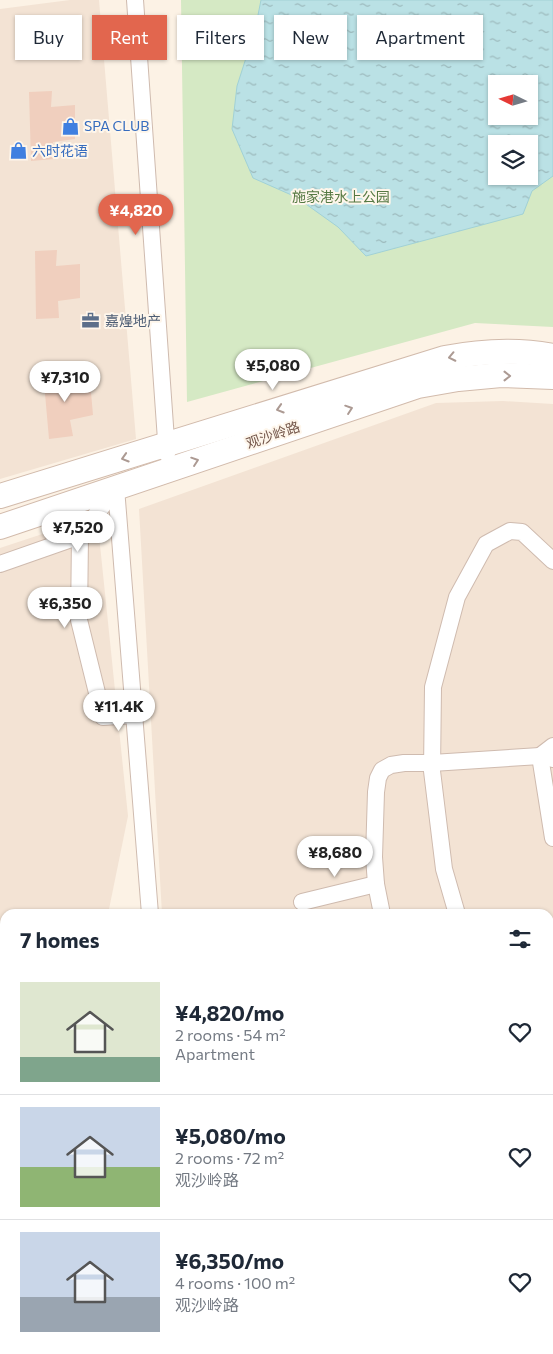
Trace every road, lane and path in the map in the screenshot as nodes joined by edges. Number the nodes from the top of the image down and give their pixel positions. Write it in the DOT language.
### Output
graph roads {
  1 [pos="135,0"];
  2 [pos="553,356"];
  3 [pos="553,377"];
  4 [pos="166,445"];
  5 [pos="168,470"];
  6 [pos="116,488"];
  7 [pos="0,496"];
  8 [pos="0,528"];
  9 [pos="80,536"];
  10 [pos="553,562"];
  11 [pos="0,564"];
  12 [pos="134,715"];
  13 [pos="553,746"];
  14 [pos="546,758"];
  15 [pos="432,763"];
  16 [pos="553,838"];
  17 [pos="376,884"];
  18 [pos="302,902"];
  19 [pos="150,909"];
  20 [pos="381,909"];
  21 [pos="456,909"];
  1 -- 4 [label="street"];
  2 -- 4 [label="main road, 观沙岭路, one-way"];
  5 -- 3 [label="main road, 观沙岭路, one-way"];
  4 -- 5 [label="street"];
  4 -- 7 [label="main road, 观沙岭路, one-way"];
  5 -- 6 [label="main road, 观沙岭路"];
  6 -- 8 [label="main road, 观沙岭路"];
  6 -- 9 [label="street"];
  6 -- 12 [label="street"];
  9 -- 11 [label="street"];
  9 -- 12 [label="street"];
  10 -- 15 [label="street"];
  12 -- 19 [label="street"];
  13 -- 14 [label="street"];
  14 -- 15 [label="street"];
  14 -- 16 [label="street"];
  15 -- 17 [label="street"];
  15 -- 21 [label="street"];
  17 -- 18 [label="street"];
  17 -- 20 [label="street"];
}
